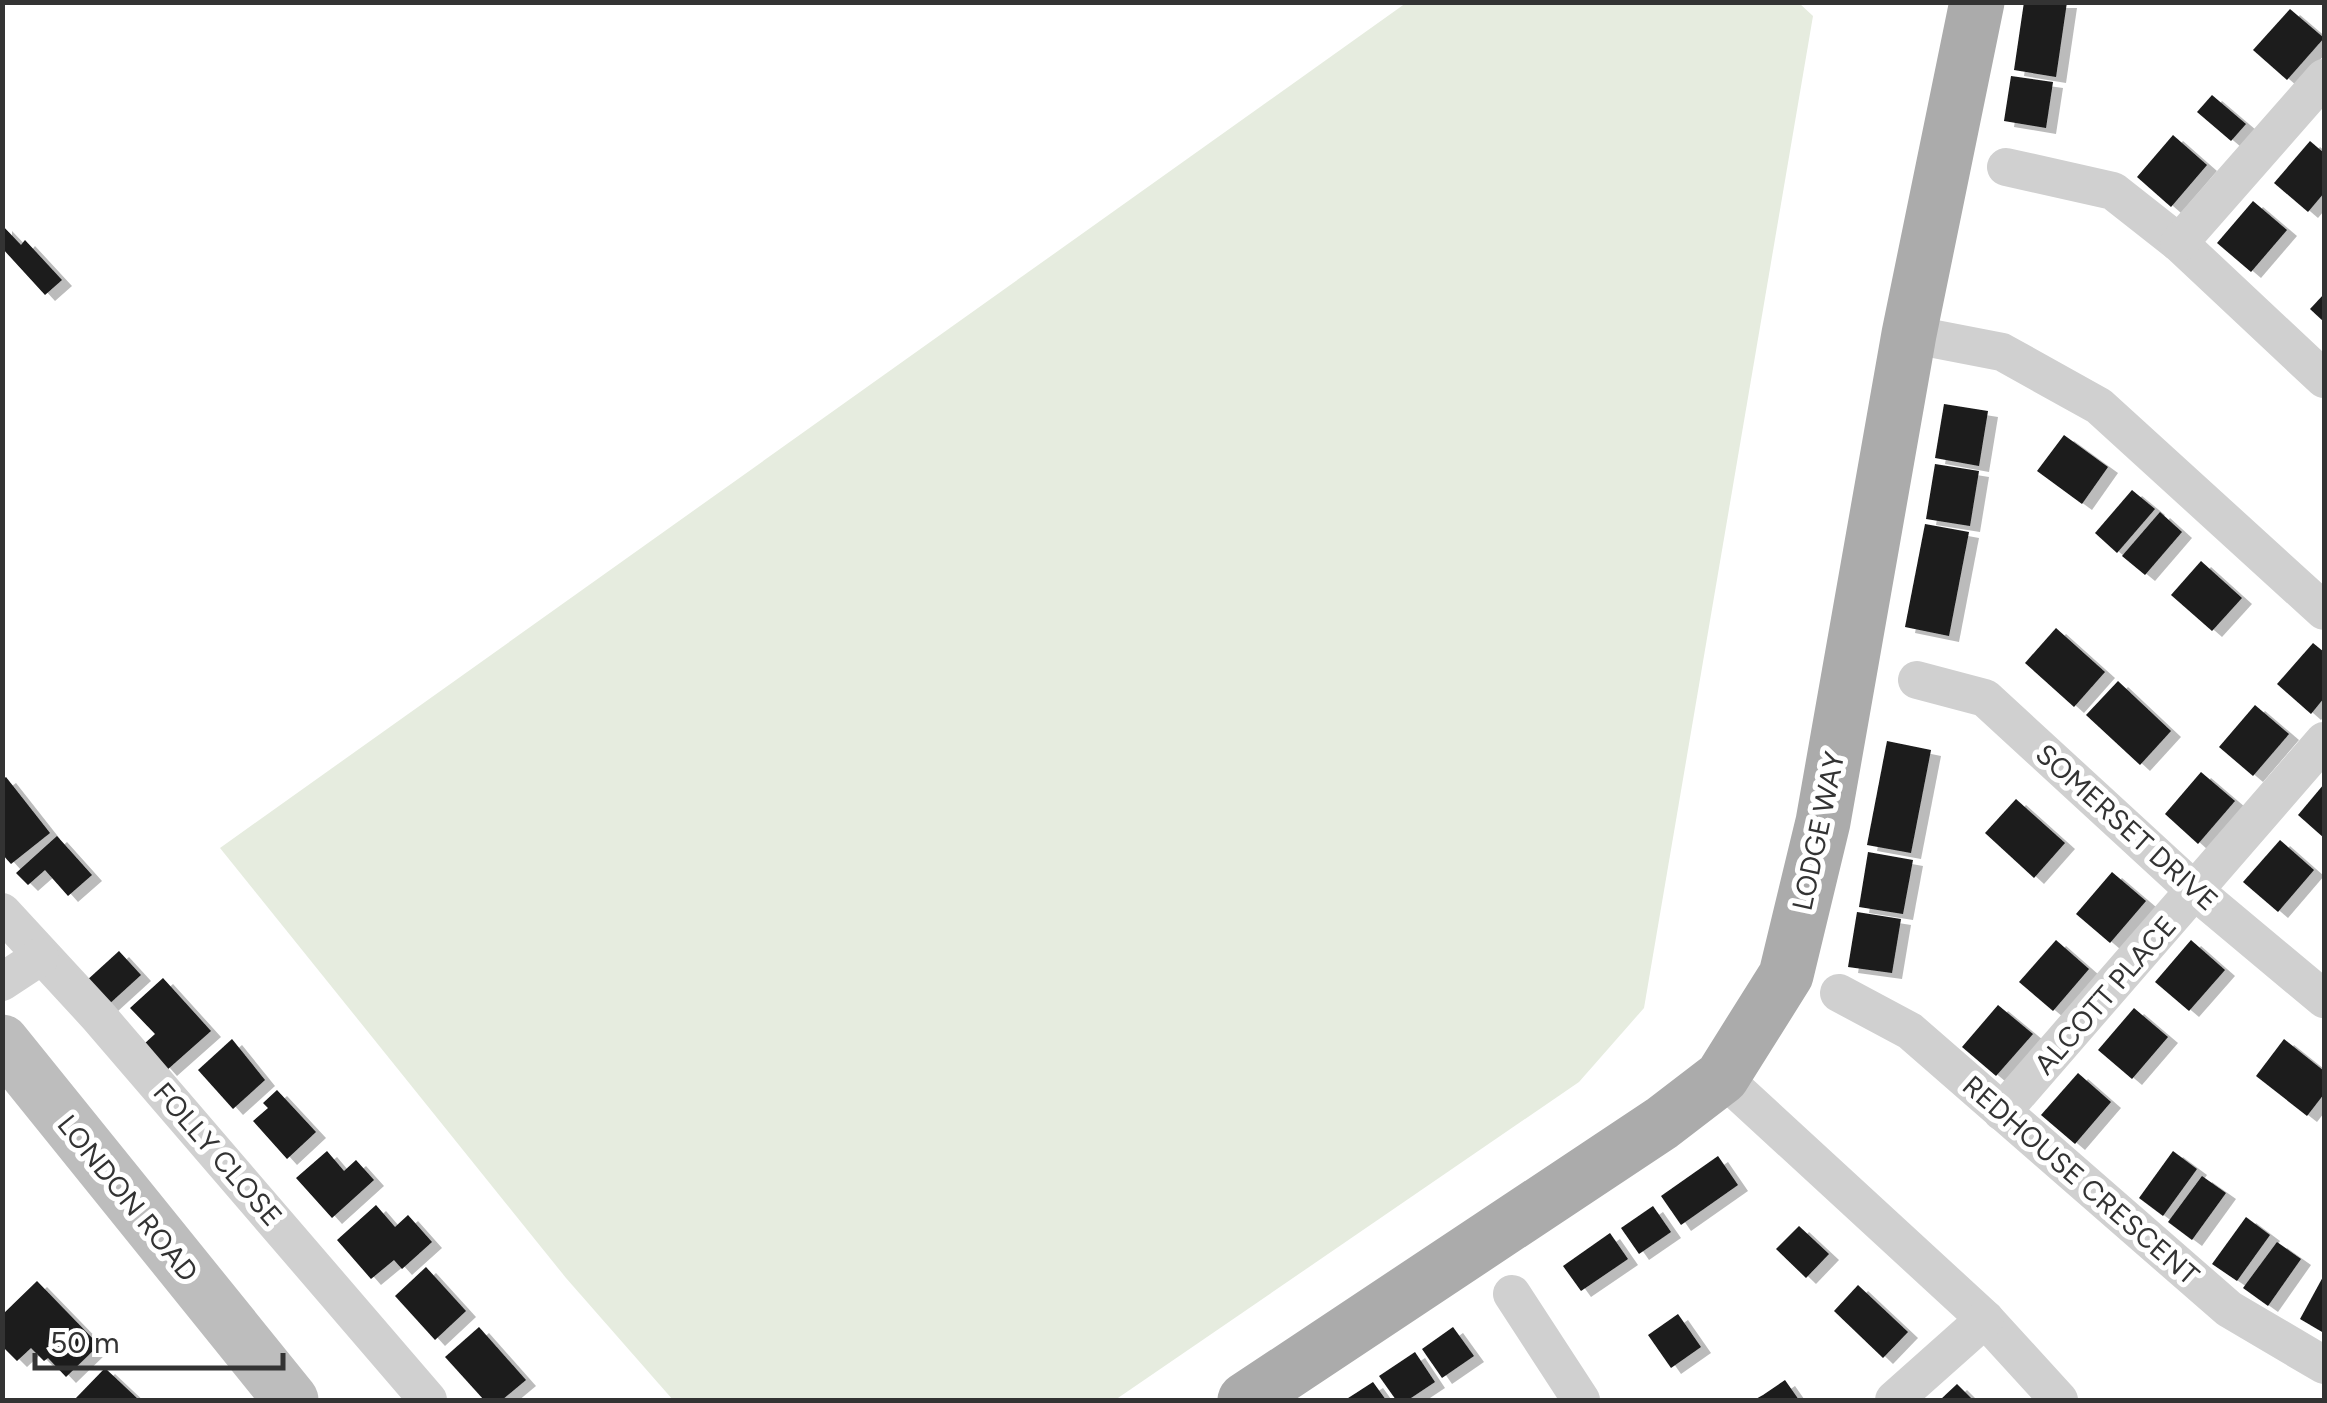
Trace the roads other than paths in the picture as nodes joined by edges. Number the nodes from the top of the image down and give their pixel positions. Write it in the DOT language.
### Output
graph roads {
  1 [pos="1977,2"];
  2 [pos="2324,78"];
  3 [pos="2006,167"];
  4 [pos="2179,243"];
  5 [pos="1908,334"];
  6 [pos="2324,380"];
  7 [pos="2324,612"];
  8 [pos="1917,680"];
  9 [pos="2324,742"];
  10 [pos="2196,892"];
  11 [pos="2,912"];
  12 [pos="40,957"];
  13 [pos="2,982"];
  14 [pos="1839,992"];
  15 [pos="2324,998"];
  16 [pos="2,1042"];
  17 [pos="1722,1076"];
  18 [pos="2002,1112"];
  19 [pos="1512,1294"];
  20 [pos="1985,1319"];
  21 [pos="2324,1365"];
  22 [pos="291,1400"];
  23 [pos="428,1400"];
  24 [pos="1245,1400"];
  25 [pos="1581,1400"];
  26 [pos="1894,1400"];
  27 [pos="2060,1400"];
  1 -- 5 [label="main road, LODGE WAY"];
  2 -- 4 [label="street"];
  3 -- 4 [label="street"];
  4 -- 6 [label="street"];
  5 -- 7 [label="street"];
  5 -- 17 [label="main road, LODGE WAY"];
  8 -- 10 [label="street, SOMERSET DRIVE"];
  9 -- 10 [label="street, ALCOTT PLACE"];
  10 -- 15 [label="street, SOMERSET DRIVE"];
  10 -- 18 [label="street, ALCOTT PLACE"];
  11 -- 12 [label="street, FOLLY CLOSE"];
  12 -- 13 [label="street"];
  12 -- 23 [label="street, FOLLY CLOSE"];
  14 -- 18 [label="street, REDHOUSE CRESCENT"];
  16 -- 22 [label="main road, LONDON ROAD"];
  17 -- 20 [label="street"];
  17 -- 24 [label="main road, LODGE WAY"];
  18 -- 21 [label="street, REDHOUSE CRESCENT"];
  19 -- 25 [label="street"];
  20 -- 26 [label="street"];
  20 -- 27 [label="street"];
}
